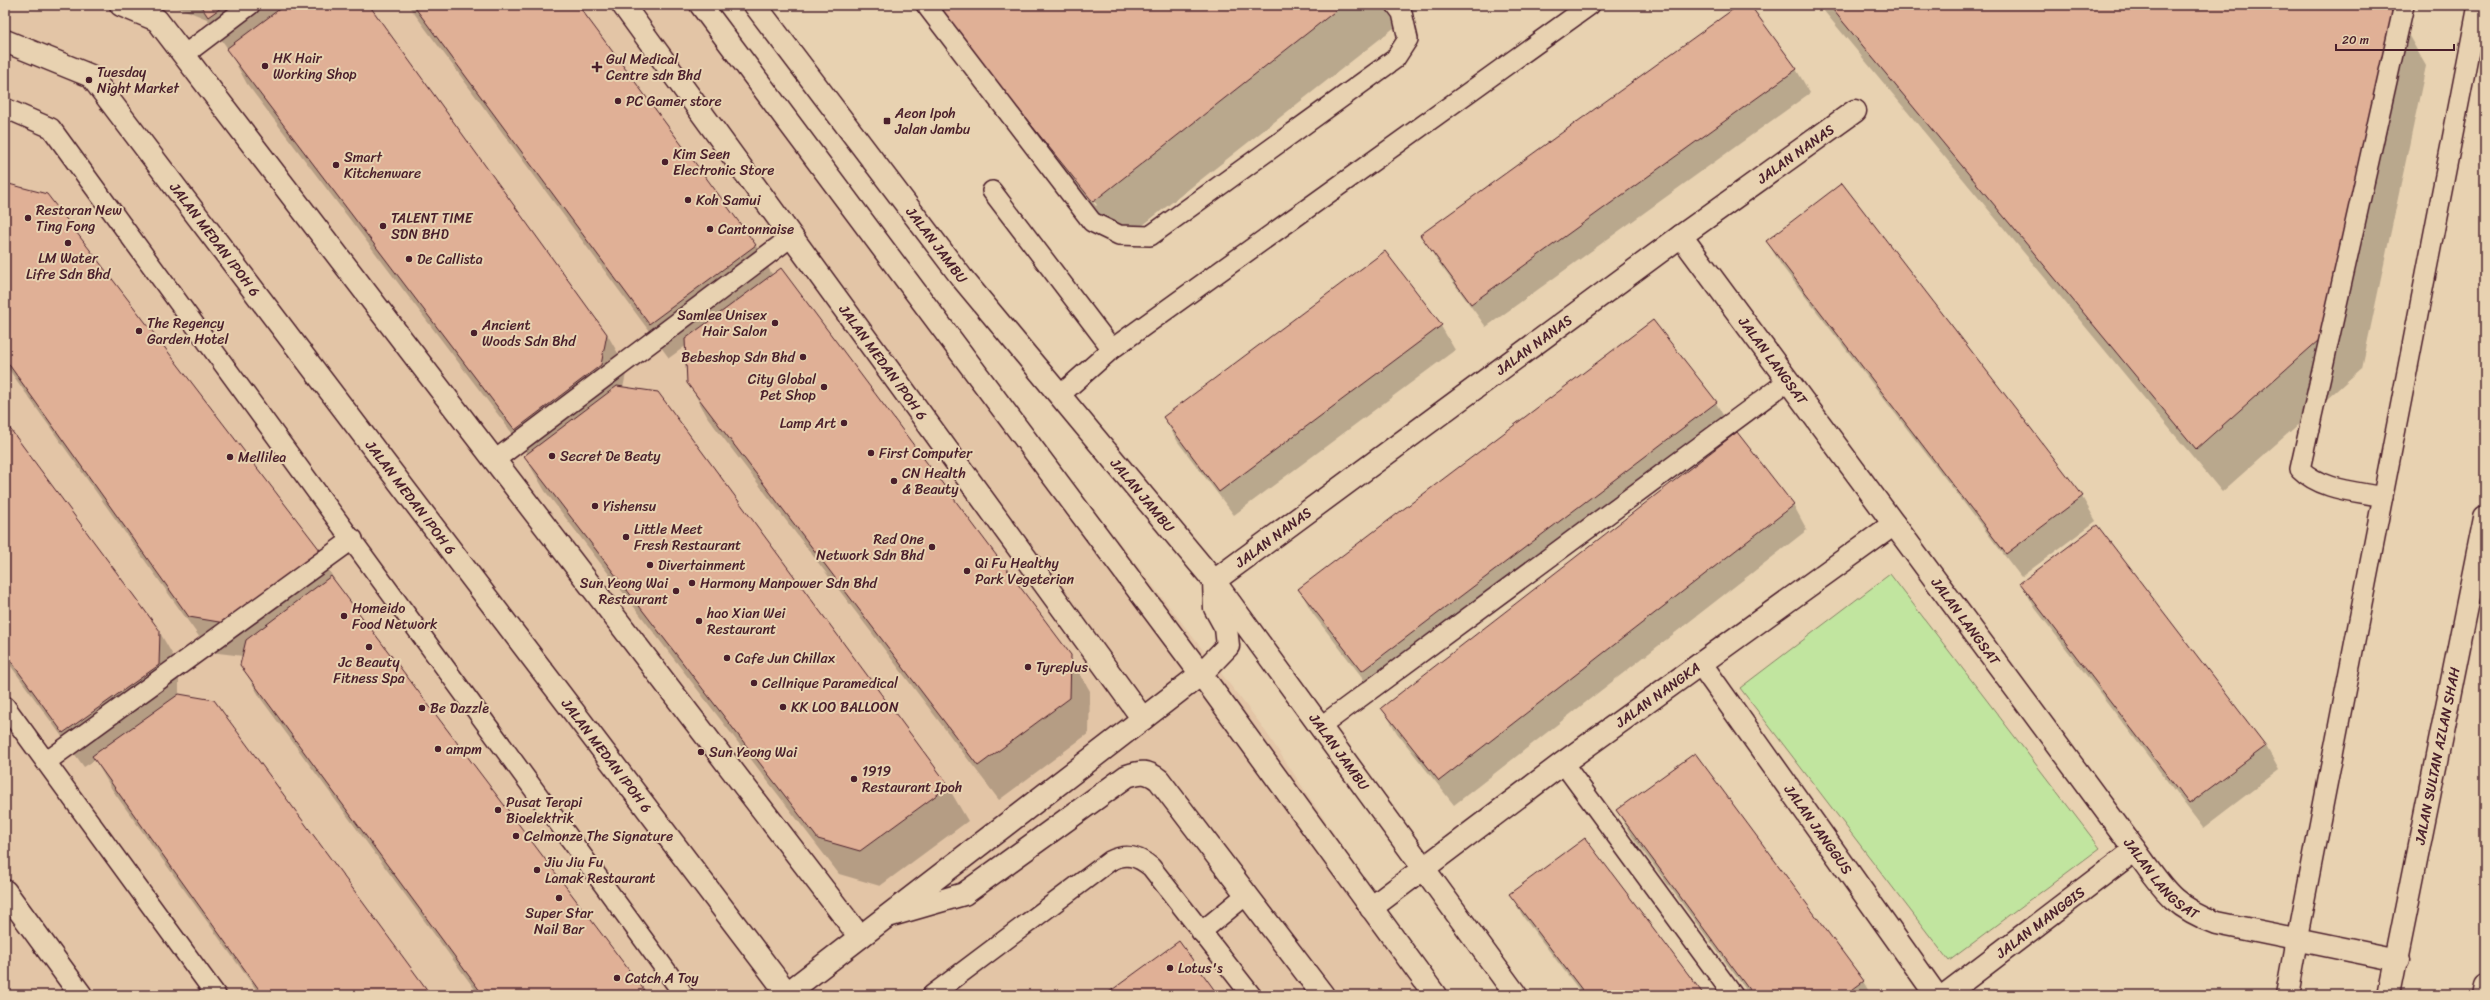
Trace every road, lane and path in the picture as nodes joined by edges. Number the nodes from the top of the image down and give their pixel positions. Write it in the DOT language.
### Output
graph roads {
  1 [pos="122,5"];
  2 [pos="250,5"];
  3 [pos="623,5"];
  4 [pos="701,5"];
  5 [pos="755,5"];
  6 [pos="926,5"];
  7 [pos="1396,5"];
  8 [pos="1590,5"];
  9 [pos="2404,5"];
  10 [pos="2478,5"];
  11 [pos="5,41"];
  12 [pos="184,55"];
  13 [pos="5,108"];
  14 [pos="1855,111"];
  15 [pos="992,191"];
  16 [pos="1681,236"];
  17 [pos="792,237"];
  18 [pos="1112,349"];
  19 [pos="1788,381"];
  20 [pos="1060,396"];
  21 [pos="495,460"];
  22 [pos="2382,497"];
  23 [pos="2485,517"];
  24 [pos="1894,524"];
  25 [pos="352,540"];
  26 [pos="1214,581"];
  27 [pos="1701,664"];
  28 [pos="1201,674"];
  29 [pos="5,706"];
  30 [pos="1143,719"];
  31 [pos="1320,727"];
  32 [pos="46,762"];
  33 [pos="1563,763"];
  34 [pos="2135,850"];
  35 [pos="1424,868"];
  36 [pos="5,891"];
  37 [pos="1246,894"];
  38 [pos="1371,908"];
  39 [pos="888,916"];
  40 [pos="1201,932"];
  41 [pos="860,937"];
  42 [pos="2297,940"];
  43 [pos="2398,960"];
  44 [pos="2485,986"];
  45 [pos="786,994"];
  46 [pos="82,995"];
  47 [pos="216,995"];
  48 [pos="684,995"];
  49 [pos="932,995"];
  50 [pos="1250,995"];
  51 [pos="1323,995"];
  52 [pos="1435,995"];
  53 [pos="1516,995"];
  54 [pos="1733,995"];
  55 [pos="1936,995"];
  56 [pos="1945,995"];
  57 [pos="2287,995"];
  58 [pos="2389,995"];
  59 [pos="2483,995"];
  1 -- 12 [label="street"];
  2 -- 12 [label="lane"];
  3 -- 17 [label="street, JALAN MEDAN IPOH 6"];
  4 -- 28 [label="street"];
  5 -- 20 [label="street, JALAN JAMBU"];
  6 -- 7 [label="lane"];
  8 -- 18 [label="lane"];
  9 -- 22 [label="lane"];
  10 -- 22 [label="lane"];
  11 -- 45 [label="street, JALAN MEDAN IPOH 6"];
  12 -- 21 [label="street"];
  13 -- 25 [label="lane"];
  14 -- 16 [label="street, JALAN NANAS"];
  15 -- 18 [label="lane"];
  16 -- 19 [label="street, JALAN LANGSAT"];
  16 -- 26 [label="street, JALAN NANAS"];
  17 -- 21 [label="lane"];
  17 -- 30 [label="street, JALAN MEDAN IPOH 6"];
  18 -- 20 [label="lane"];
  19 -- 24 [label="street, JALAN LANGSAT"];
  19 -- 31 [label="lane"];
  20 -- 26 [label="street, JALAN JAMBU"];
  21 -- 41 [label="street"];
  22 -- 42 [label="lane"];
  23 -- 43 [label="street, JALAN SULTAN AZLAN SHAH"];
  24 -- 27 [label="street, JALAN NANGKA"];
  24 -- 34 [label="street, JALAN LANGSAT"];
  25 -- 32 [label="lane"];
  25 -- 48 [label="lane"];
  26 -- 28 [label="street"];
  26 -- 31 [label="street, JALAN JAMBU"];
  27 -- 33 [label="street, JALAN NANGKA"];
  27 -- 55 [label="street, JALAN JANGGUS"];
  28 -- 30 [label="street"];
  28 -- 38 [label="street"];
  29 -- 32 [label="lane"];
  30 -- 39 [label="street"];
  31 -- 35 [label="street, JALAN JAMBU"];
  32 -- 47 [label="lane"];
  33 -- 35 [label="street, JALAN NANGKA"];
  33 -- 54 [label="lane"];
  34 -- 42 [label="street, JALAN LANGSAT"];
  34 -- 56 [label="street, JALAN MANGGIS"];
  35 -- 38 [label="street, JALAN NANGKA"];
  35 -- 53 [label="street, JALAN JAMBU"];
  36 -- 46 [label="street"];
  37 -- 39 [label="street"];
  37 -- 40 [label="lane"];
  37 -- 51 [label="street"];
  38 -- 52 [label="street"];
  39 -- 41 [label="street"];
  40 -- 49 [label="lane"];
  40 -- 50 [label="lane"];
  41 -- 45 [label="street"];
  42 -- 43 [label="street, JALAN LANGSAT"];
  42 -- 57 [label="street"];
  43 -- 58 [label="street, JALAN SULTAN AZLAN SHAH"];
  44 -- 59 [label="street"];
}
